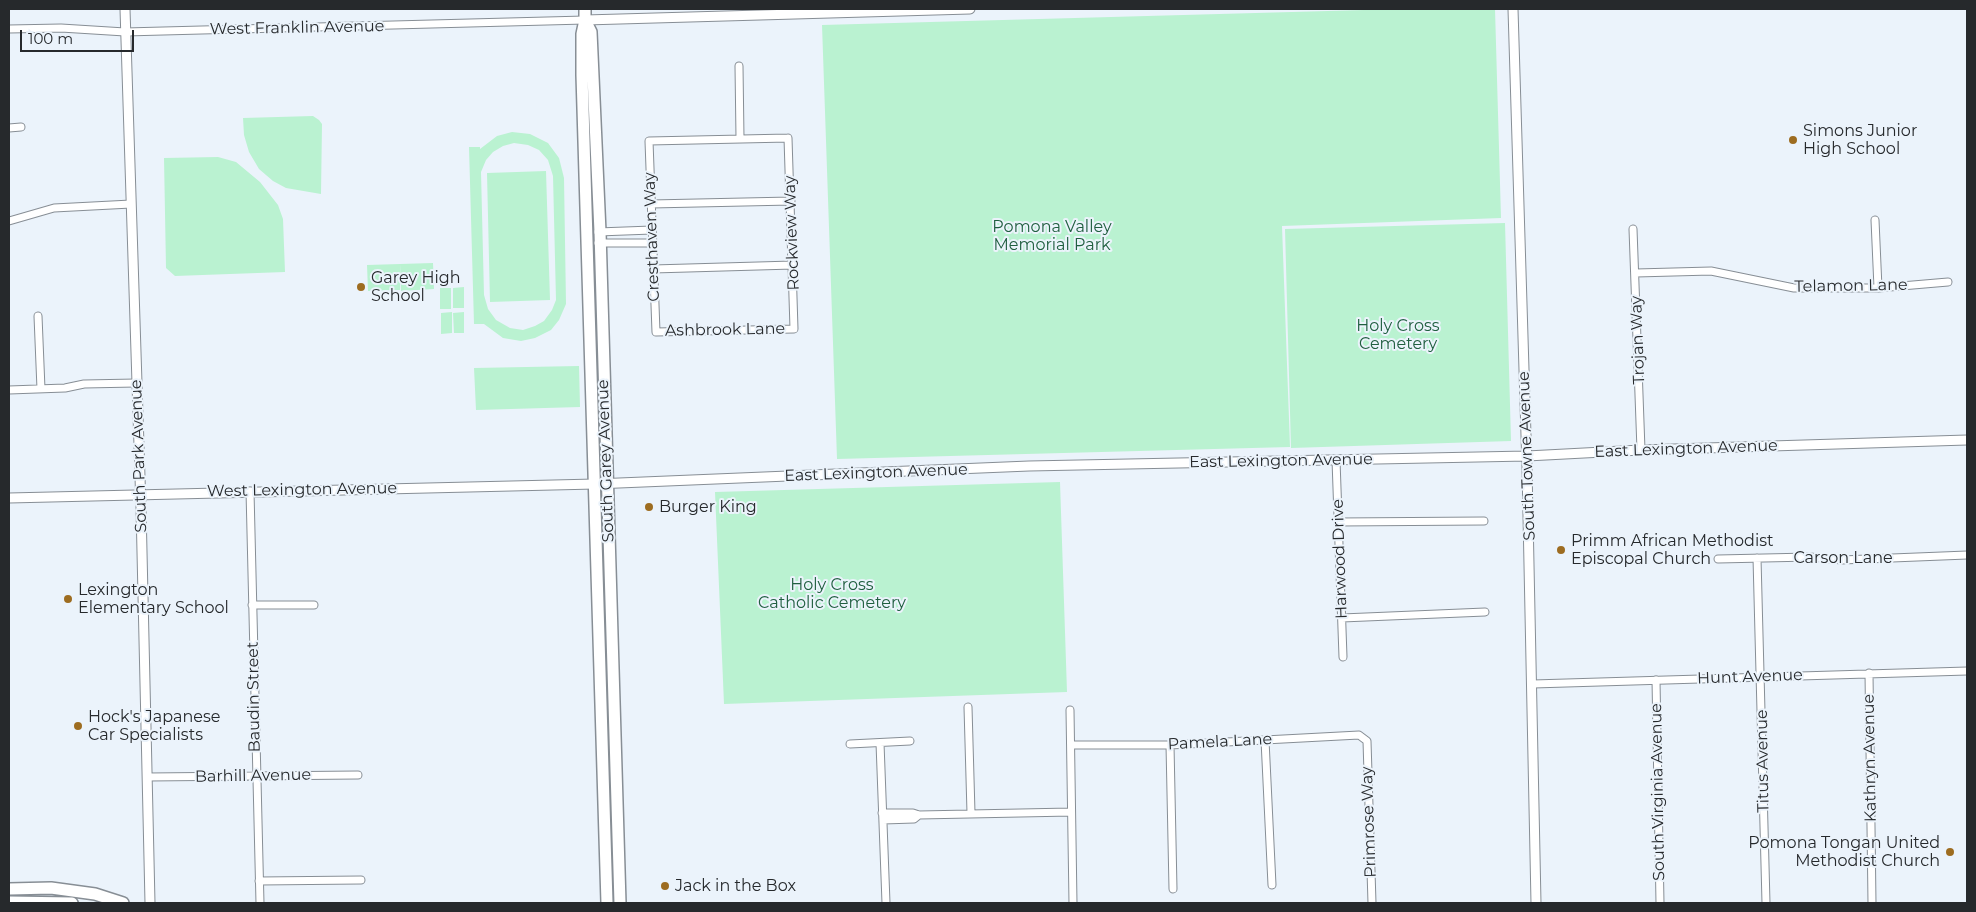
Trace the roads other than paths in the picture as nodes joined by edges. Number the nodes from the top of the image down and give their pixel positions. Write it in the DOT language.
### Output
graph roads {
  1 [pos="125,9"];
  2 [pos="942,9"];
  3 [pos="970,9"];
  4 [pos="1513,9"];
  5 [pos="585,14"];
  6 [pos="9,29"];
  7 [pos="125,32"];
  8 [pos="739,66"];
  9 [pos="21,127"];
  10 [pos="9,128"];
  11 [pos="740,138"];
  12 [pos="791,200"];
  13 [pos="131,204"];
  14 [pos="651,204"];
  15 [pos="1875,220"];
  16 [pos="9,221"];
  17 [pos="1634,229"];
  18 [pos="652,230"];
  19 [pos="587,238"];
  20 [pos="600,238"];
  21 [pos="653,243"];
  22 [pos="793,265"];
  23 [pos="653,268"];
  24 [pos="1636,273"];
  25 [pos="1948,282"];
  26 [pos="1878,288"];
  27 [pos="38,316"];
  28 [pos="794,329"];
  29 [pos="656,332"];
  30 [pos="136,383"];
  31 [pos="41,389"];
  32 [pos="9,390"];
  33 [pos="1967,440"];
  34 [pos="1641,450"];
  35 [pos="1527,456"];
  36 [pos="1336,460"];
  37 [pos="601,484"];
  38 [pos="250,491"];
  39 [pos="140,494"];
  40 [pos="9,498"];
  41 [pos="1484,521"];
  42 [pos="1338,522"];
  43 [pos="1967,555"];
  44 [pos="1756,558"];
  45 [pos="1718,559"];
  46 [pos="252,605"];
  47 [pos="314,605"];
  48 [pos="1485,612"];
  49 [pos="1342,618"];
  50 [pos="1343,657"];
  51 [pos="1967,671"];
  52 [pos="1868,673"];
  53 [pos="1760,676"];
  54 [pos="1656,680"];
  55 [pos="1533,684"];
  56 [pos="968,707"];
  57 [pos="1070,710"];
  58 [pos="1265,740"];
  59 [pos="1367,740"];
  60 [pos="910,741"];
  61 [pos="880,743"];
  62 [pos="850,744"];
  63 [pos="1072,745"];
  64 [pos="1170,745"];
  65 [pos="358,775"];
  66 [pos="616,776"];
  67 [pos="148,777"];
  68 [pos="255,777"];
  69 [pos="603,777"];
  70 [pos="1071,812"];
  71 [pos="971,814"];
  72 [pos="883,817"];
  73 [pos="361,880"];
  74 [pos="259,881"];
  75 [pos="1272,885"];
  76 [pos="45,888"];
  77 [pos="9,889"];
  78 [pos="1174,889"];
  79 [pos="9,902"];
  80 [pos="45,902"];
  81 [pos="72,903"];
  82 [pos="123,903"];
  83 [pos="150,903"];
  84 [pos="260,903"];
  85 [pos="607,903"];
  86 [pos="620,903"];
  87 [pos="886,903"];
  88 [pos="1073,903"];
  89 [pos="1372,903"];
  90 [pos="1536,903"];
  91 [pos="1660,903"];
  92 [pos="1766,903"];
  93 [pos="1872,903"];
  1 -- 7 [label="street, South Park Avenue"];
  2 -- 3 [label="street"];
  2 -- 5 [label="street"];
  4 -- 35 [label="street, South Towne Avenue"];
  5 -- 7 [label="street, West Franklin Avenue"];
  5 -- 19 [label="main road, South Garey Avenue"];
  5 -- 20 [label="main road, South Garey Avenue"];
  6 -- 7 [label="street, West Franklin Avenue"];
  7 -- 13 [label="street, South Park Avenue"];
  8 -- 11 [label="street"];
  9 -- 10 [label="street"];
  11 -- 12 [label="street, Rockview Way"];
  11 -- 14 [label="street, Cresthaven Way"];
  12 -- 14 [label="street"];
  12 -- 22 [label="street, Rockview Way"];
  13 -- 16 [label="street"];
  13 -- 30 [label="street, South Park Avenue"];
  14 -- 18 [label="street, Cresthaven Way"];
  15 -- 26 [label="street"];
  17 -- 24 [label="street, Trojan Way"];
  18 -- 20 [label="street"];
  18 -- 21 [label="street, Cresthaven Way"];
  19 -- 20 [label="street"];
  19 -- 20 [label="street"];
  19 -- 37 [label="main road, South Garey Avenue"];
  20 -- 21 [label="street"];
  20 -- 37 [label="main road, South Garey Avenue"];
  21 -- 23 [label="street, Cresthaven Way"];
  22 -- 23 [label="street"];
  22 -- 28 [label="street, Rockview Way"];
  23 -- 29 [label="street, Cresthaven Way"];
  24 -- 26 [label="street, Telamon Lane"];
  24 -- 34 [label="street, Trojan Way"];
  25 -- 26 [label="street, Telamon Lane"];
  27 -- 31 [label="street"];
  28 -- 29 [label="street, Ashbrook Lane"];
  30 -- 31 [label="street"];
  30 -- 39 [label="street, South Park Avenue"];
  31 -- 32 [label="street"];
  33 -- 34 [label="street, East Lexington Avenue"];
  34 -- 35 [label="street, East Lexington Avenue"];
  35 -- 36 [label="street, East Lexington Avenue"];
  35 -- 55 [label="street, South Towne Avenue"];
  36 -- 37 [label="street, East Lexington Avenue"];
  36 -- 42 [label="street, Harwood Drive"];
  37 -- 38 [label="street, West Lexington Avenue"];
  37 -- 66 [label="main road, South Garey Avenue"];
  37 -- 69 [label="main road, South Garey Avenue"];
  38 -- 39 [label="street, West Lexington Avenue"];
  38 -- 46 [label="street, Baudin Street"];
  39 -- 40 [label="street, West Lexington Avenue"];
  39 -- 67 [label="street, South Park Avenue"];
  41 -- 42 [label="street"];
  42 -- 49 [label="street, Harwood Drive"];
  43 -- 44 [label="street, Carson Lane"];
  44 -- 45 [label="street, Carson Lane"];
  44 -- 53 [label="street, Titus Avenue"];
  46 -- 47 [label="street"];
  46 -- 68 [label="street, Baudin Street"];
  48 -- 49 [label="street"];
  49 -- 50 [label="street, Harwood Drive"];
  51 -- 52 [label="street, Hunt Avenue"];
  52 -- 53 [label="street, Hunt Avenue"];
  52 -- 93 [label="street, Kathryn Avenue"];
  53 -- 54 [label="street, Hunt Avenue"];
  53 -- 92 [label="street, Titus Avenue"];
  54 -- 55 [label="street, Hunt Avenue"];
  54 -- 91 [label="street, South Virginia Avenue"];
  55 -- 90 [label="street, South Towne Avenue"];
  56 -- 71 [label="street"];
  57 -- 63 [label="street"];
  58 -- 59 [label="street, Pamela Lane"];
  58 -- 64 [label="street, Pamela Lane"];
  58 -- 75 [label="street"];
  59 -- 89 [label="street, Primrose Way"];
  60 -- 61 [label="street"];
  61 -- 62 [label="street"];
  61 -- 72 [label="street"];
  63 -- 64 [label="street, Pamela Lane"];
  63 -- 70 [label="street"];
  64 -- 78 [label="street"];
  65 -- 68 [label="street, Barhill Avenue"];
  66 -- 69 [label="main road"];
  66 -- 86 [label="main road, South Garey Avenue"];
  67 -- 68 [label="street, Barhill Avenue"];
  67 -- 83 [label="street, South Park Avenue"];
  68 -- 74 [label="street, Baudin Street"];
  69 -- 85 [label="main road, South Garey Avenue"];
  70 -- 71 [label="street"];
  70 -- 88 [label="street"];
  71 -- 72 [label="street"];
  72 -- 87 [label="street"];
  73 -- 74 [label="street"];
  74 -- 84 [label="street, Baudin Street"];
  76 -- 77 [label="main road"];
  76 -- 80 [label="main road"];
  76 -- 82 [label="main road"];
  79 -- 80 [label="main road"];
  80 -- 81 [label="main road"];
}
